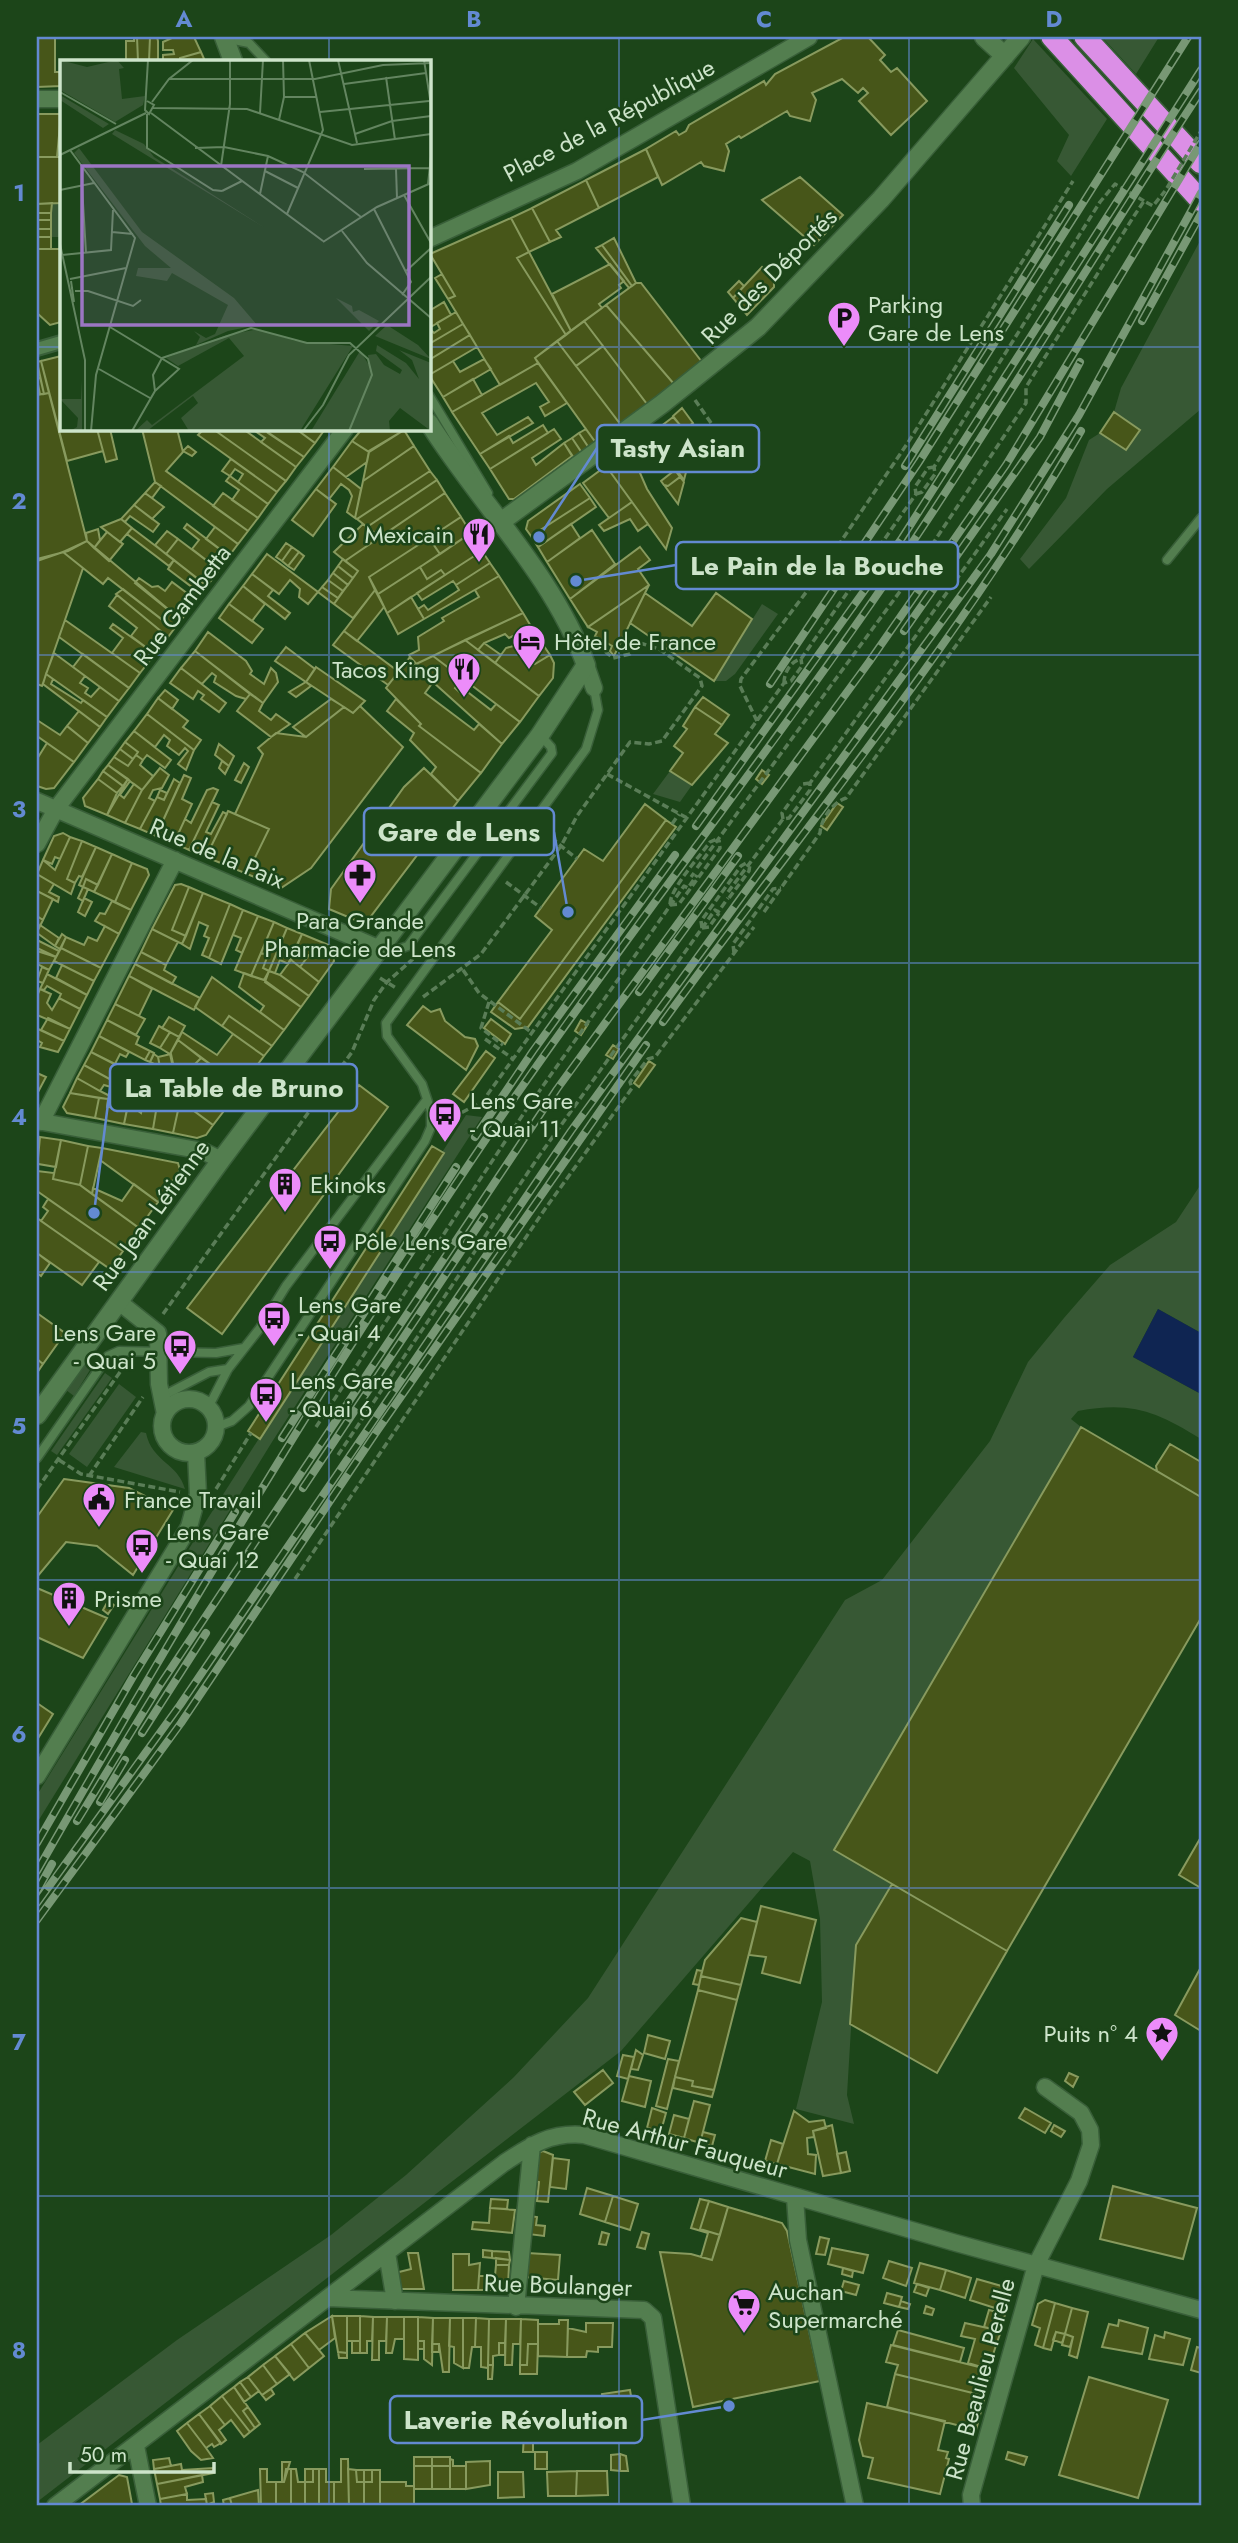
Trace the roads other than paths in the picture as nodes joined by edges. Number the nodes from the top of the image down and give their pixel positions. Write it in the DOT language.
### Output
graph roads {
  1 [pos="225,37"];
  2 [pos="809,37"];
  3 [pos="984,37"];
  4 [pos="1052,37"];
  5 [pos="1085,37"];
  6 [pos="1019,39"];
  7 [pos="1005,56"];
  8 [pos="233,60"];
  9 [pos="265,60"];
  10 [pos="37,99"];
  11 [pos="60,99"];
  12 [pos="1201,163"];
  13 [pos="1201,201"];
  14 [pos="430,239"];
  15 [pos="60,342"];
  16 [pos="37,349"];
  17 [pos="430,397"];
  18 [pos="430,425"];
  19 [pos="344,430"];
  20 [pos="1201,518"];
  21 [pos="502,521"];
  22 [pos="1167,560"];
  23 [pos="586,665"];
  24 [pos="594,688"];
  25 [pos="37,801"];
  26 [pos="56,810"];
  27 [pos="37,844"];
  28 [pos="175,860"];
  29 [pos="378,948"];
  30 [pos="425,1102"];
  31 [pos="39,1122"];
  32 [pos="221,1160"];
  33 [pos="119,1302"];
  34 [pos="244,1348"];
  35 [pos="160,1351"];
  36 [pos="228,1369"];
  37 [pos="161,1397"];
  38 [pos="209,1406"];
  39 [pos="165,1414"];
  40 [pos="37,1415"];
  41 [pos="216,1427"];
  42 [pos="196,1453"];
  43 [pos="37,1458"];
  44 [pos="37,1776"];
  45 [pos="1045,2087"];
  46 [pos="532,2145"];
  47 [pos="795,2198"];
  48 [pos="387,2253"];
  49 [pos="1036,2264"];
  50 [pos="327,2298"];
  51 [pos="395,2301"];
  52 [pos="516,2307"];
  53 [pos="1201,2310"];
  54 [pos="136,2446"];
  55 [pos="55,2506"];
  56 [pos="148,2506"];
  57 [pos="682,2506"];
  58 [pos="855,2506"];
  59 [pos="972,2506"];
  1 -- 8 [label="street"];
  1 -- 9 [label="lane"];
  2 -- 14 [label="street, Place de la République"];
  3 -- 7 [label="street"];
  4 -- 13 [label="highway"];
  5 -- 12 [label="highway"];
  6 -- 7 [label="street, Rue des Déportés"];
  7 -- 21 [label="street, Rue des Déportés"];
  10 -- 11 [label="street"];
  15 -- 16 [label="street"];
  17 -- 21 [label="lane"];
  18 -- 21 [label="street"];
  19 -- 26 [label="street, Rue Gambetta"];
  20 -- 22 [label="lane"];
  21 -- 23 [label="street"];
  23 -- 24 [label="street"];
  23 -- 29 [label="street, Rue Jean Létienne"];
  24 -- 30 [label="lane"];
  25 -- 26 [label="street, Rue de la Paix"];
  26 -- 27 [label="street, Rue Gambetta"];
  26 -- 28 [label="street, Rue de la Paix"];
  28 -- 29 [label="street, Rue de la Paix"];
  28 -- 31 [label="street"];
  29 -- 32 [label="street, Rue Jean Létienne"];
  30 -- 34 [label="lane"];
  30 -- 41 [label="lane"];
  31 -- 32 [label="street"];
  32 -- 33 [label="street, Rue Jean Létienne"];
  33 -- 35 [label="street"];
  33 -- 40 [label="street, Rue Jean Létienne"];
  34 -- 35 [label="lane"];
  34 -- 36 [label="lane"];
  35 -- 37 [label="street"];
  35 -- 43 [label="lane"];
  36 -- 37 [label="lane"];
  36 -- 38 [label="lane"];
  37 -- 39 [label="street"];
  38 -- 39 [label="street"];
  38 -- 41 [label="street"];
  39 -- 42 [label="street"];
  41 -- 42 [label="street"];
  42 -- 44 [label="street"];
  45 -- 49 [label="street, Rue Beaulieu Perelle"];
  46 -- 47 [label="street, Rue Arthur Fauqueur"];
  46 -- 48 [label="street, Rue Arthur Fauqueur"];
  46 -- 52 [label="street"];
  47 -- 49 [label="street, Rue Arthur Fauqueur"];
  47 -- 58 [label="street"];
  48 -- 50 [label="street, Rue Arthur Fauqueur"];
  48 -- 51 [label="street"];
  49 -- 53 [label="street, Rue Arthur Fauqueur"];
  49 -- 59 [label="street, Rue Beaulieu Perelle"];
  50 -- 51 [label="street, Rue Boulanger"];
  50 -- 54 [label="street, Rue Arthur Fauqueur"];
  51 -- 52 [label="street, Rue Boulanger"];
  52 -- 57 [label="street, Rue Boulanger"];
  54 -- 55 [label="street, Rue Arthur Fauqueur"];
  54 -- 56 [label="street"];
}
